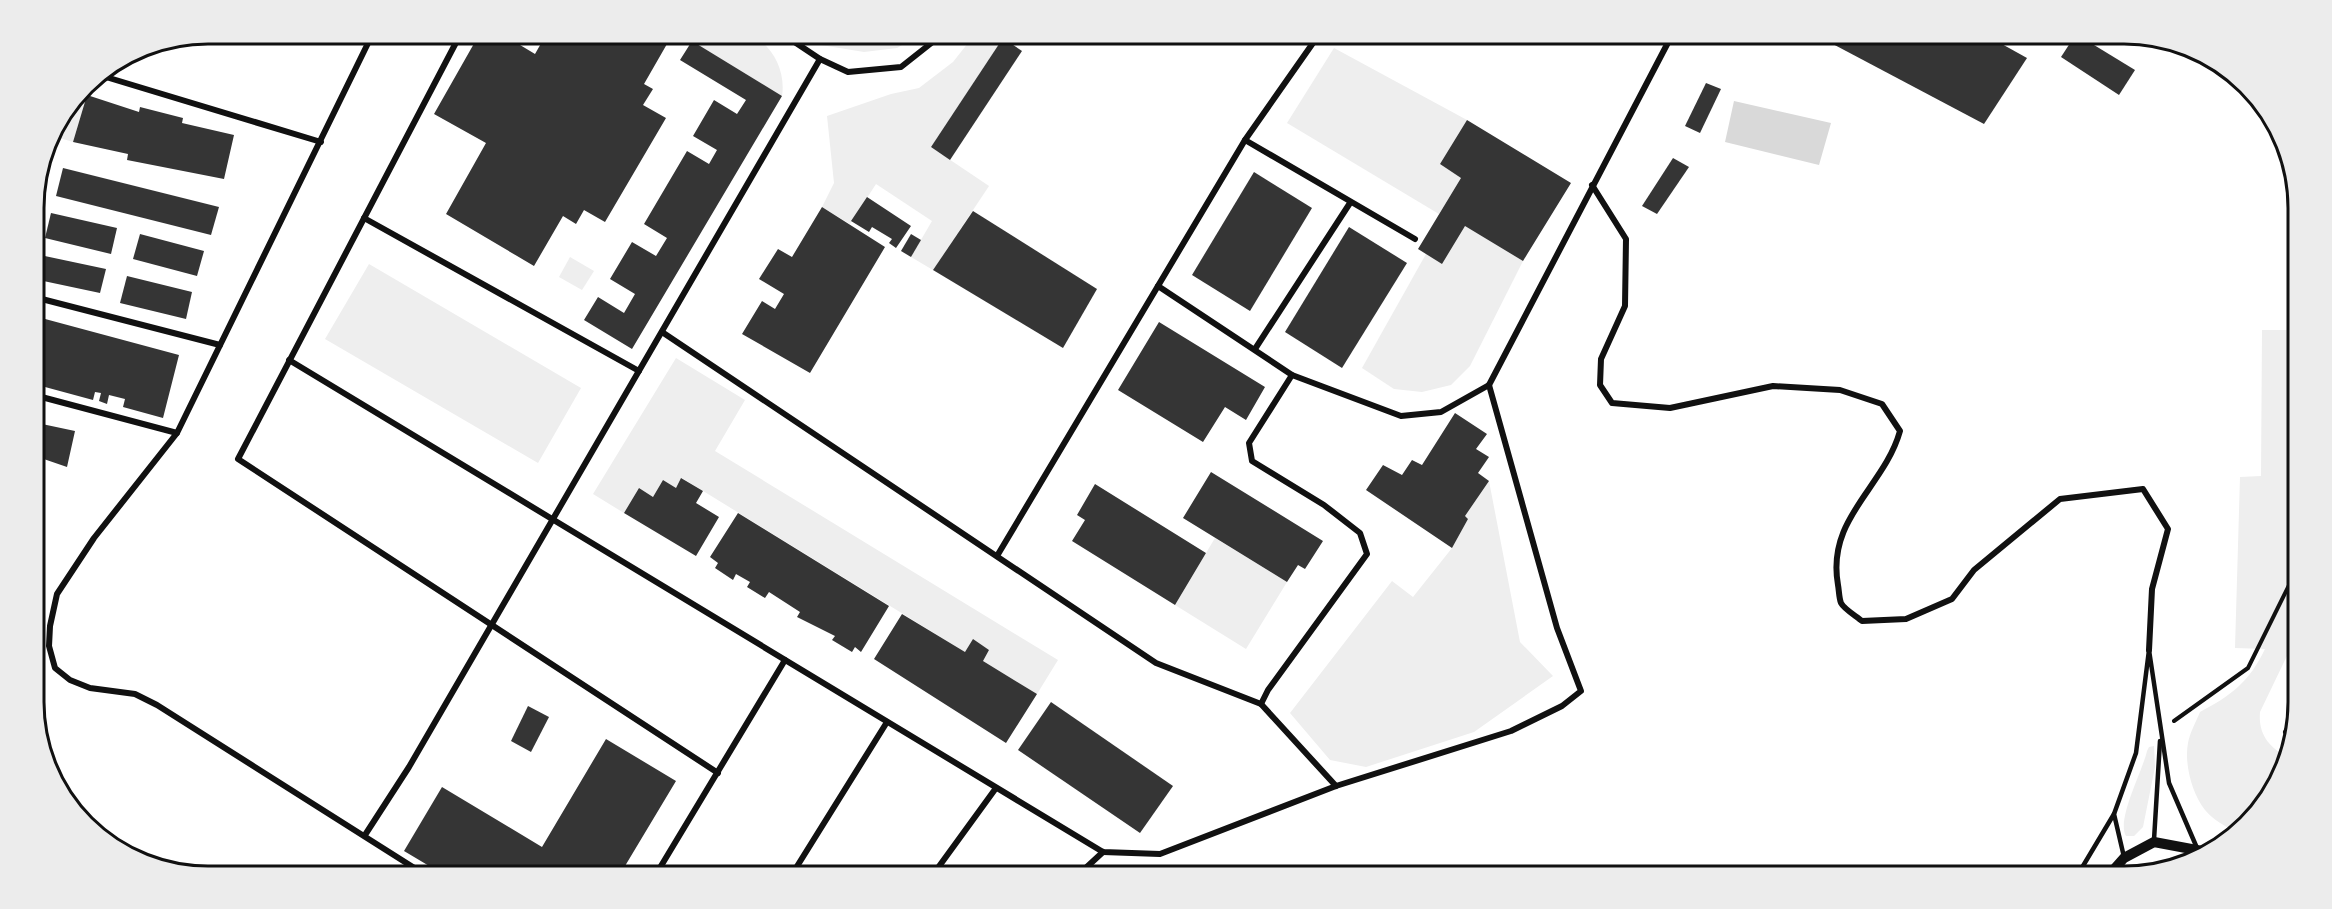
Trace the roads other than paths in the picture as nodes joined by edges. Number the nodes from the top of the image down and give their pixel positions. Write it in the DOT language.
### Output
graph roads {
  1 [pos="368,44"];
  2 [pos="455,44"];
  3 [pos="798,44"];
  4 [pos="930,44"];
  5 [pos="1312,44"];
  6 [pos="1666,44"];
  7 [pos="820,59"];
  8 [pos="107,77"];
  9 [pos="1245,140"];
  10 [pos="321,142"];
  11 [pos="1592,185"];
  12 [pos="1350,203"];
  13 [pos="364,218"];
  14 [pos="1415,239"];
  15 [pos="1158,286"];
  16 [pos="44,300"];
  17 [pos="662,332"];
  18 [pos="220,345"];
  19 [pos="1255,349"];
  20 [pos="289,360"];
  21 [pos="639,371"];
  22 [pos="1292,375"];
  23 [pos="1489,385"];
  24 [pos="44,398"];
  25 [pos="177,433"];
  26 [pos="552,520"];
  27 [pos="997,556"];
  28 [pos="492,624"];
  29 [pos="2149,650"];
  30 [pos="785,660"];
  31 [pos="1261,704"];
  32 [pos="887,722"];
  33 [pos="2161,729"];
  34 [pos="718,772"];
  35 [pos="1336,786"];
  36 [pos="996,788"];
  37 [pos="2114,814"];
  38 [pos="365,835"];
  39 [pos="2154,842"];
  40 [pos="2199,848"];
  41 [pos="2198,849"];
  42 [pos="1102,852"];
  43 [pos="2124,858"];
  44 [pos="2084,865"];
  45 [pos="2118,865"];
  46 [pos="412,866"];
  47 [pos="661,866"];
  48 [pos="797,866"];
  49 [pos="940,866"];
  50 [pos="1088,866"];
  1 -- 10 [label="street"];
  2 -- 13 [label="street"];
  3 -- 7 [label="street"];
  4 -- 7 [label="street"];
  5 -- 9 [label="street"];
  6 -- 11 [label="street"];
  7 -- 17 [label="street"];
  8 -- 10 [label="street"];
  9 -- 12 [label="street"];
  9 -- 15 [label="street"];
  10 -- 18 [label="street"];
  11 -- 23 [label="street"];
  11 -- 29 [label="street"];
  12 -- 14 [label="street"];
  12 -- 19 [label="street"];
  13 -- 20 [label="street"];
  13 -- 21 [label="street"];
  15 -- 19 [label="street"];
  15 -- 27 [label="street"];
  16 -- 18 [label="street"];
  17 -- 21 [label="street"];
  17 -- 27 [label="street"];
  18 -- 25 [label="street"];
  19 -- 22 [label="street"];
  20 -- 26 [label="street"];
  20 -- 28 [label="street"];
  21 -- 26 [label="street"];
  22 -- 23 [label="street"];
  22 -- 31 [label="street"];
  23 -- 35 [label="street"];
  24 -- 25 [label="street"];
  25 -- 38 [label="street"];
  26 -- 28 [label="street"];
  26 -- 30 [label="street"];
  27 -- 31 [label="street"];
  28 -- 34 [label="street"];
  28 -- 38 [label="street"];
  29 -- 33 [label="lane"];
  29 -- 37 [label="lane"];
  30 -- 32 [label="street"];
  30 -- 34 [label="street"];
  31 -- 35 [label="street"];
  32 -- 36 [label="street"];
  32 -- 48 [label="street"];
  33 -- 39 [label="lane"];
  33 -- 40 [label="lane"];
  34 -- 47 [label="street"];
  35 -- 42 [label="street"];
  36 -- 42 [label="street"];
  36 -- 49 [label="street"];
  37 -- 43 [label="lane"];
  37 -- 44 [label="lane"];
  38 -- 46 [label="street"];
  39 -- 41 [label="street"];
  39 -- 43 [label="street"];
  42 -- 50 [label="street"];
  43 -- 45 [label="street"];
}
